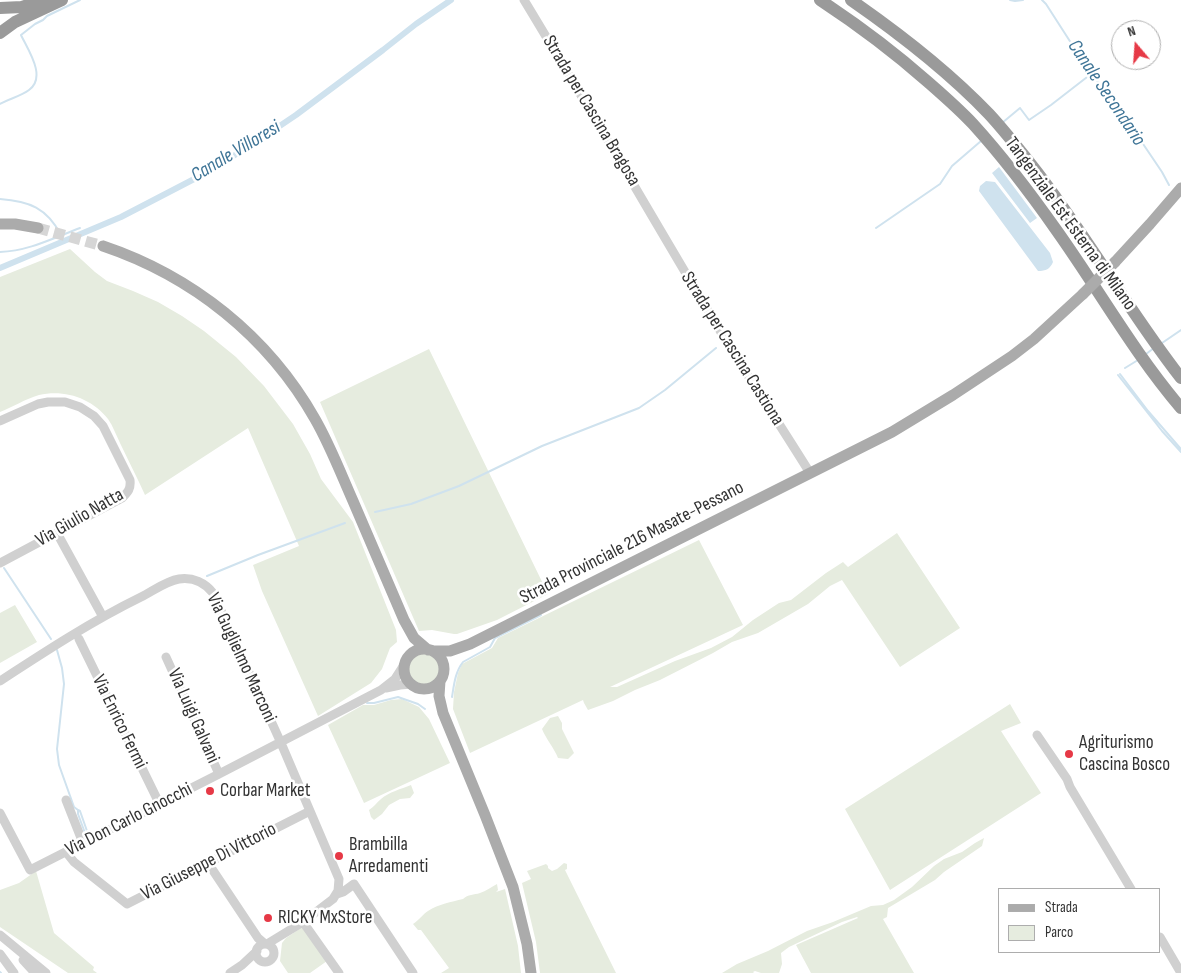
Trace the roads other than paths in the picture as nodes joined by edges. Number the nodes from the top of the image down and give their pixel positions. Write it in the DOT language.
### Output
graph roads {
  1 [pos="42,0"];
  2 [pos="62,0"];
  3 [pos="524,0"];
  4 [pos="820,0"];
  5 [pos="851,0"];
  6 [pos="0,8"];
  7 [pos="0,33"];
  8 [pos="1181,188"];
  9 [pos="656,223"];
  10 [pos="0,224"];
  11 [pos="38,228"];
  12 [pos="103,246"];
  13 [pos="1181,378"];
  14 [pos="1181,408"];
  15 [pos="0,421"];
  16 [pos="810,473"];
  17 [pos="57,533"];
  18 [pos="0,563"];
  19 [pos="103,617"];
  20 [pos="404,620"];
  21 [pos="79,639"];
  22 [pos="470,644"];
  23 [pos="431,650"];
  24 [pos="166,657"];
  25 [pos="406,662"];
  26 [pos="441,677"];
  27 [pos="0,681"];
  28 [pos="415,686"];
  29 [pos="381,690"];
  30 [pos="443,713"];
  31 [pos="1038,735"];
  32 [pos="281,743"];
  33 [pos="219,774"];
  34 [pos="66,800"];
  35 [pos="160,805"];
  36 [pos="310,811"];
  37 [pos="0,813"];
  38 [pos="83,843"];
  39 [pos="66,852"];
  40 [pos="208,863"];
  41 [pos="1130,888"];
  42 [pos="337,894"];
  43 [pos="303,922"];
  44 [pos="0,936"];
  45 [pos="1161,939"];
  46 [pos="263,946"];
  47 [pos="0,954"];
  48 [pos="262,961"];
  49 [pos="242,965"];
  50 [pos="413,972"];
  51 [pos="14,973"];
  52 [pos="36,973"];
  53 [pos="46,973"];
  54 [pos="230,973"];
  55 [pos="339,973"];
  56 [pos="531,973"];
  57 [pos="1181,973"];
  1 -- 6 [label="highway"];
  2 -- 7 [label="highway"];
  3 -- 9 [label="street, Strada per Cascina Bragosa"];
  4 -- 14 [label="highway, Tangenziale Est Esterna di Milano"];
  5 -- 13 [label="highway, Tangenziale Est Esterna di Milano"];
  8 -- 16 [label="main road, Strada Provinciale 216 Masate-Pessano, bridge"];
  9 -- 16 [label="street, Strada per Cascina Castiona"];
  10 -- 11 [label="main road"];
  12 -- 20 [label="main road"];
  15 -- 17 [label="street, Via Giulio Natta"];
  16 -- 22 [label="main road, Strada Provinciale 216 Masate-Pessano"];
  17 -- 18 [label="street, Via Giulio Natta"];
  17 -- 19 [label="street"];
  19 -- 27 [label="street"];
  19 -- 32 [label="street, Via Guglielmo Marconi"];
  20 -- 23 [label="main road"];
  20 -- 25 [label="main road"];
  21 -- 35 [label="street, Via Enrico Fermi"];
  22 -- 23 [label="main road"];
  22 -- 26 [label="main road"];
  23 -- 25 [label="main road"];
  23 -- 26 [label="main road"];
  24 -- 33 [label="street, Via Luigi Galvani"];
  25 -- 28 [label="main road"];
  25 -- 29 [label="street"];
  26 -- 28 [label="main road"];
  26 -- 30 [label="main road"];
  28 -- 29 [label="street"];
  28 -- 30 [label="main road"];
  29 -- 32 [label="street, Via Don Carlo Gnocchi"];
  30 -- 56 [label="main road"];
  31 -- 41 [label="street"];
  32 -- 33 [label="street, Via Don Carlo Gnocchi"];
  32 -- 36 [label="street, Via Guglielmo Marconi"];
  33 -- 35 [label="street, Via Don Carlo Gnocchi"];
  34 -- 38 [label="street"];
  35 -- 38 [label="street, Via Don Carlo Gnocchi"];
  36 -- 40 [label="street, Via Giuseppe Di Vittorio"];
  36 -- 42 [label="street, Via Guglielmo Marconi"];
  37 -- 39 [label="street, Via Don Carlo Gnocchi"];
  38 -- 39 [label="street, Via Don Carlo Gnocchi"];
  39 -- 40 [label="street, Via Giuseppe Di Vittorio"];
  40 -- 46 [label="street"];
  42 -- 43 [label="street"];
  42 -- 50 [label="street"];
  43 -- 46 [label="street"];
  43 -- 55 [label="street"];
  44 -- 52 [label="street"];
  44 -- 53 [label="street"];
  45 -- 57 [label="street"];
  46 -- 48 [label="street"];
  46 -- 48 [label="street"];
  46 -- 49 [label="street"];
  47 -- 51 [label="street"];
  48 -- 49 [label="street"];
  49 -- 54 [label="street"];
}
